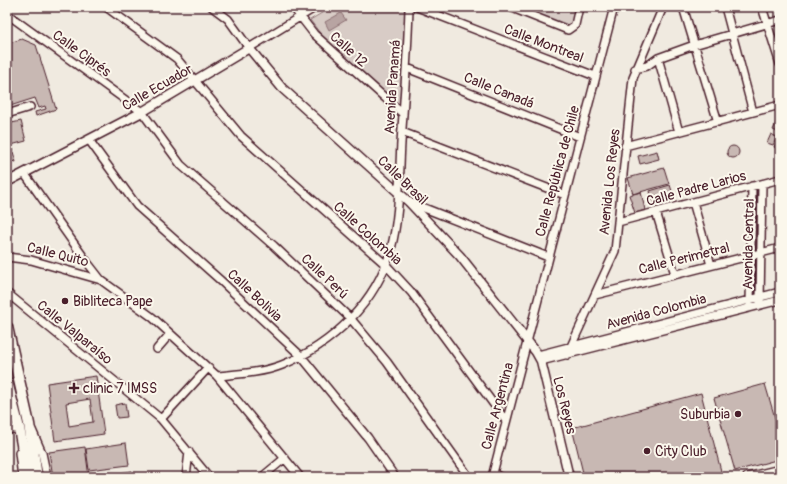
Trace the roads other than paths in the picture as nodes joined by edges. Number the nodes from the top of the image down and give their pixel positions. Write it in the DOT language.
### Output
graph roads {
  1 [pos="106,7"];
  2 [pos="212,7"];
  3 [pos="293,7"];
  4 [pos="316,7"];
  5 [pos="409,7"];
  6 [pos="417,7"];
  7 [pos="510,7"];
  8 [pos="579,7"];
  9 [pos="614,7"];
  10 [pos="663,7"];
  11 [pos="683,7"];
  12 [pos="725,7"];
  13 [pos="762,7"];
  14 [pos="7,14"];
  15 [pos="300,17"];
  16 [pos="780,20"];
  17 [pos="767,24"];
  18 [pos="732,33"];
  19 [pos="694,45"];
  20 [pos="249,48"];
  21 [pos="658,58"];
  22 [pos="780,64"];
  23 [pos="407,68"];
  24 [pos="635,69"];
  25 [pos="595,76"];
  26 [pos="194,81"];
  27 [pos="780,105"];
  28 [pos="30,107"];
  29 [pos="142,112"];
  30 [pos="753,112"];
  31 [pos="7,114"];
  32 [pos="403,114"];
  33 [pos="718,122"];
  34 [pos="402,132"];
  35 [pos="679,132"];
  36 [pos="580,137"];
  37 [pos="89,140"];
  38 [pos="626,146"];
  39 [pos="24,173"];
  40 [pos="780,179"];
  41 [pos="7,182"];
  42 [pos="762,184"];
  43 [pos="752,186"];
  44 [pos="398,190"];
  45 [pos="565,195"];
  46 [pos="409,202"];
  47 [pos="693,202"];
  48 [pos="656,212"];
  49 [pos="618,222"];
  50 [pos="780,248"];
  51 [pos="762,252"];
  52 [pos="752,255"];
  53 [pos="7,257"];
  54 [pos="548,258"];
  55 [pos="386,265"];
  56 [pos="711,265"];
  57 [pos="676,274"];
  58 [pos="101,280"];
  59 [pos="780,292"];
  60 [pos="7,293"];
  61 [pos="595,295"];
  62 [pos="760,297"];
  63 [pos="750,300"];
  64 [pos="780,300"];
  65 [pos="760,305"];
  66 [pos="750,308"];
  67 [pos="351,319"];
  68 [pos="7,327"];
  69 [pos="170,334"];
  70 [pos="527,343"];
  71 [pos="571,346"];
  72 [pos="157,349"];
  73 [pos="567,354"];
  74 [pos="301,356"];
  75 [pos="539,358"];
  76 [pos="208,368"];
  77 [pos="217,376"];
  78 [pos="7,382"];
  79 [pos="161,418"];
  80 [pos="506,421"];
  81 [pos="29,424"];
  82 [pos="19,428"];
  83 [pos="7,430"];
  84 [pos="189,452"];
  85 [pos="285,458"];
  86 [pos="30,463"];
  87 [pos="780,469"];
  88 [pos="493,475"];
  89 [pos="22,477"];
  90 [pos="28,477"];
  91 [pos="37,477"];
  92 [pos="47,477"];
  93 [pos="186,477"];
  94 [pos="209,477"];
  95 [pos="262,477"];
  96 [pos="300,477"];
  97 [pos="396,477"];
  98 [pos="469,477"];
  99 [pos="500,477"];
  100 [pos="569,477"];
  101 [pos="747,477"];
  1 -- 26 [label="street, Calle Colombia"];
  2 -- 20 [label="street"];
  3 -- 15 [label="street"];
  4 -- 15 [label="street, Calle Ecuador"];
  5 -- 23 [label="street, Avenida Panamá"];
  6 -- 25 [label="street, Calle Montreal"];
  7 -- 8 [label="street"];
  9 -- 25 [label="street, Calle República de Chile"];
  10 -- 24 [label="street, Avenida Los Reyes"];
  11 -- 19 [label="street"];
  12 -- 18 [label="street"];
  13 -- 17 [label="street"];
  14 -- 29 [label="street, Calle Ciprés"];
  15 -- 20 [label="street, Calle Ecuador"];
  15 -- 32 [label="street, Calle 12"];
  16 -- 17 [label="street"];
  17 -- 18 [label="street"];
  17 -- 22 [label="street"];
  18 -- 19 [label="street"];
  18 -- 30 [label="street"];
  19 -- 21 [label="street"];
  19 -- 33 [label="street"];
  20 -- 26 [label="main road, Calle Ecuador"];
  20 -- 44 [label="main road, Calle Brasil"];
  21 -- 24 [label="street"];
  21 -- 35 [label="street"];
  23 -- 32 [label="street, Avenida Panamá"];
  23 -- 36 [label="street, Calle Canadá"];
  24 -- 38 [label="street, Avenida Los Reyes"];
  25 -- 36 [label="street, Calle República de Chile"];
  26 -- 29 [label="main road, Calle Ecuador"];
  26 -- 55 [label="street, Calle Colombia"];
  27 -- 30 [label="street"];
  28 -- 31 [label="street"];
  29 -- 37 [label="main road, Calle Ecuador"];
  29 -- 67 [label="street, Calle Perú"];
  30 -- 33 [label="street"];
  32 -- 34 [label="street, Avenida Panamá"];
  33 -- 35 [label="street"];
  34 -- 44 [label="street, Avenida Panamá"];
  34 -- 45 [label="street"];
  35 -- 38 [label="street"];
  36 -- 45 [label="street, Calle República de Chile"];
  37 -- 39 [label="main road, Calle Ecuador"];
  37 -- 74 [label="street, Calle Bolivia"];
  38 -- 49 [label="street, Avenida Los Reyes"];
  39 -- 41 [label="main road, Calle Ecuador"];
  39 -- 58 [label="street"];
  40 -- 42 [label="street, Calle Padre Larios"];
  42 -- 43 [label="street, Calle Padre Larios"];
  42 -- 51 [label="street, Avenida Central"];
  43 -- 47 [label="street, Calle Padre Larios"];
  43 -- 52 [label="street, Avenida Central"];
  44 -- 46 [label="main road, Calle Brasil"];
  44 -- 55 [label="street, Avenida Panamá"];
  45 -- 54 [label="street, Calle República de Chile"];
  46 -- 54 [label="street"];
  46 -- 70 [label="main road, Calle Brasil"];
  47 -- 48 [label="street, Calle Padre Larios"];
  47 -- 56 [label="street"];
  48 -- 49 [label="street, Calle Padre Larios"];
  48 -- 57 [label="street"];
  49 -- 61 [label="street, Avenida Los Reyes"];
  50 -- 51 [label="street, Calle Perimetral"];
  51 -- 52 [label="street, Calle Perimetral"];
  51 -- 62 [label="street, Avenida Central"];
  52 -- 56 [label="street, Calle Perimetral"];
  52 -- 63 [label="street, Avenida Central"];
  53 -- 58 [label="street, Calle Quito"];
  54 -- 70 [label="street, Calle República de Chile"];
  55 -- 67 [label="street, Avenida Panamá"];
  55 -- 80 [label="street, Calle Colombia"];
  56 -- 57 [label="street, Calle Perimetral"];
  57 -- 61 [label="street, Calle Perimetral"];
  58 -- 69 [label="street"];
  59 -- 62 [label="street, Avenida Colombia"];
  60 -- 79 [label="street, Calle Valparaíso"];
  61 -- 71 [label="street, Avenida Los Reyes"];
  62 -- 63 [label="street, Avenida Colombia"];
  62 -- 65 [label="street, Avenida Central"];
  63 -- 66 [label="street, Avenida Central"];
  63 -- 71 [label="street, Avenida Colombia"];
  64 -- 65 [label="street, Avenida Colombia"];
  65 -- 66 [label="street, Avenida Colombia"];
  66 -- 73 [label="street, Avenida Colombia"];
  67 -- 74 [label="street, Avenida Panamá"];
  67 -- 98 [label="street, Calle Perú"];
  68 -- 81 [label="highway"];
  69 -- 72 [label="street"];
  69 -- 76 [label="street"];
  70 -- 75 [label="main road, Los Reyes"];
  70 -- 80 [label="street, Calle Argentina"];
  71 -- 73 [label="street, Avenida Los Reyes"];
  71 -- 75 [label="street, Avenida Colombia"];
  73 -- 75 [label="street, Avenida Colombia"];
  74 -- 77 [label="street, Avenida Panamá"];
  74 -- 97 [label="street, Calle Bolivia"];
  75 -- 100 [label="main road, Los Reyes"];
  76 -- 77 [label="street"];
  76 -- 79 [label="street"];
  77 -- 85 [label="street"];
  78 -- 82 [label="highway"];
  79 -- 84 [label="street, Calle Valparaíso"];
  80 -- 88 [label="street, Calle Argentina"];
  81 -- 86 [label="highway"];
  81 -- 92 [label="street"];
  82 -- 83 [label="street"];
  82 -- 86 [label="highway"];
  82 -- 89 [label="street"];
  84 -- 93 [label="street"];
  84 -- 94 [label="street, Calle Valparaíso"];
  85 -- 95 [label="street"];
  85 -- 96 [label="street"];
  86 -- 90 [label="highway"];
  86 -- 91 [label="highway"];
  87 -- 101 [label="street"];
  88 -- 99 [label="street"];
}
